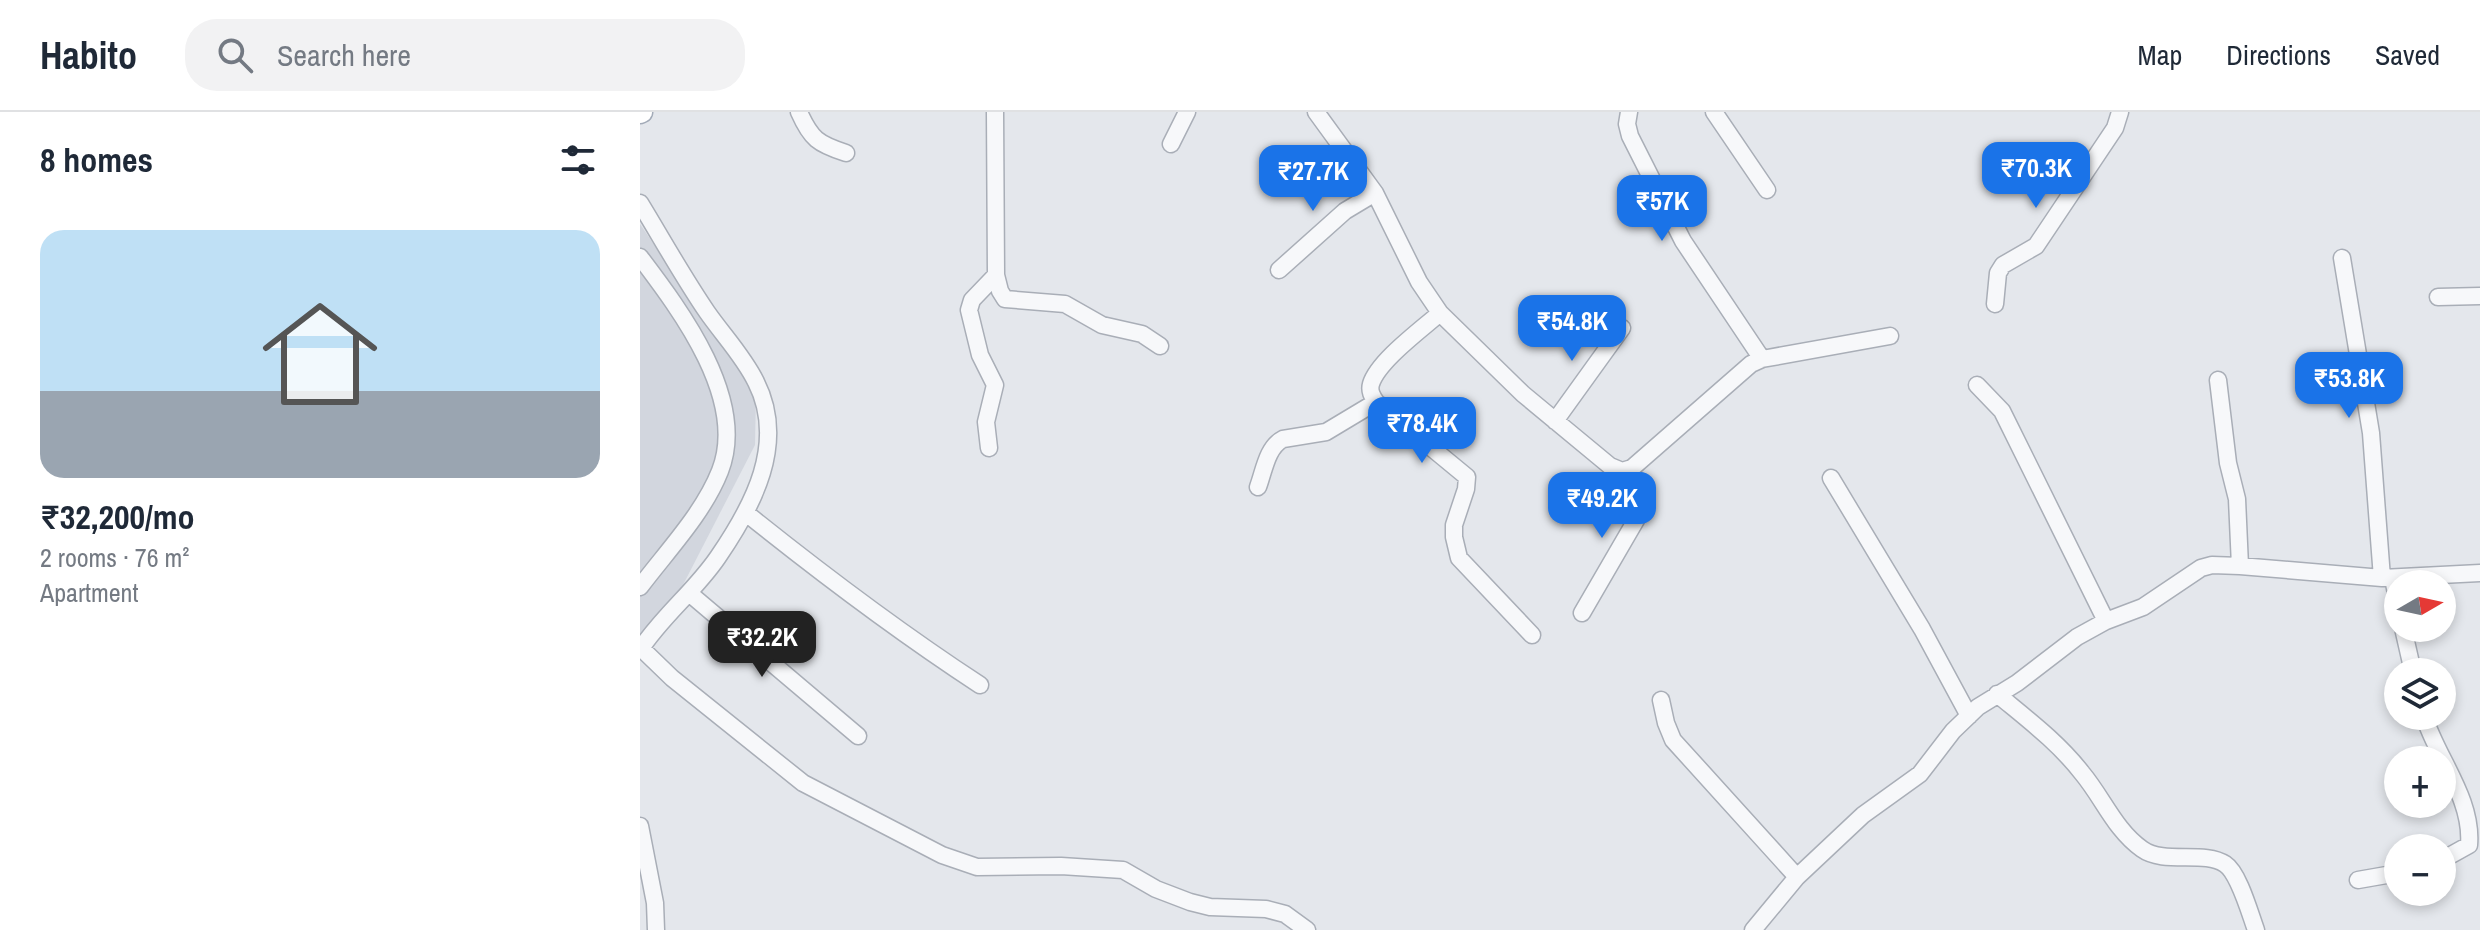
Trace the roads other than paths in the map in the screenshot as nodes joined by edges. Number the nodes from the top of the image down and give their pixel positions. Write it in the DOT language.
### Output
graph roads {
  1 [pos="799,112"];
  2 [pos="995,112"];
  3 [pos="1187,112"];
  4 [pos="1316,112"];
  5 [pos="1629,112"];
  6 [pos="1714,112"];
  7 [pos="2120,112"];
  8 [pos="1171,144"];
  9 [pos="846,153"];
  10 [pos="1767,190"];
  11 [pos="1375,193"];
  12 [pos="640,203"];
  13 [pos="640,257"];
  14 [pos="2342,258"];
  15 [pos="1279,270"];
  16 [pos="996,275"];
  17 [pos="2480,296"];
  18 [pos="2438,297"];
  19 [pos="1995,304"];
  20 [pos="1440,313"];
  21 [pos="1622,328"];
  22 [pos="1890,336"];
  23 [pos="1160,346"];
  24 [pos="1762,359"];
  25 [pos="2218,380"];
  26 [pos="1977,385"];
  27 [pos="1376,402"];
  28 [pos="1555,421"];
  29 [pos="989,448"];
  30 [pos="1632,468"];
  31 [pos="1831,478"];
  32 [pos="1258,487"];
  33 [pos="746,513"];
  34 [pos="2240,566"];
  35 [pos="2386,570"];
  36 [pos="2480,573"];
  37 [pos="2456,574"];
  38 [pos="2384,578"];
  39 [pos="640,587"];
  40 [pos="689,593"];
  41 [pos="1582,613"];
  42 [pos="2106,621"];
  43 [pos="1532,635"];
  44 [pos="641,649"];
  45 [pos="980,685"];
  46 [pos="1997,694"];
  47 [pos="1661,700"];
  48 [pos="1969,716"];
  49 [pos="2428,730"];
  50 [pos="858,736"];
  51 [pos="640,826"];
  52 [pos="2456,852"];
  53 [pos="2384,875"];
  54 [pos="1797,877"];
  55 [pos="2358,880"];
  56 [pos="656,930"];
  57 [pos="1307,930"];
  58 [pos="1753,930"];
  59 [pos="2256,930"];
  1 -- 9 [label="street"];
  2 -- 16 [label="street"];
  3 -- 8 [label="street"];
  4 -- 11 [label="street"];
  5 -- 24 [label="street"];
  6 -- 10 [label="street"];
  7 -- 19 [label="street"];
  11 -- 15 [label="street"];
  11 -- 20 [label="street"];
  12 -- 33 [label="street"];
  13 -- 39 [label="street"];
  14 -- 35 [label="street"];
  16 -- 23 [label="street"];
  16 -- 29 [label="street"];
  17 -- 18 [label="street"];
  20 -- 27 [label="street"];
  20 -- 28 [label="street"];
  21 -- 28 [label="street"];
  22 -- 24 [label="street"];
  24 -- 30 [label="street"];
  25 -- 34 [label="street"];
  26 -- 42 [label="street"];
  27 -- 32 [label="street"];
  27 -- 43 [label="street"];
  28 -- 30 [label="street"];
  30 -- 41 [label="street"];
  31 -- 48 [label="street"];
  33 -- 40 [label="street"];
  33 -- 45 [label="street"];
  34 -- 38 [label="street"];
  34 -- 42 [label="street"];
  36 -- 37 [label="street"];
  40 -- 44 [label="street"];
  40 -- 50 [label="street"];
  42 -- 46 [label="street"];
  44 -- 57 [label="street"];
  46 -- 48 [label="street"];
  46 -- 59 [label="street"];
  47 -- 54 [label="street"];
  48 -- 54 [label="street"];
  49 -- 52 [label="street"];
  51 -- 56 [label="street"];
  53 -- 55 [label="street"];
  54 -- 58 [label="street"];
}
